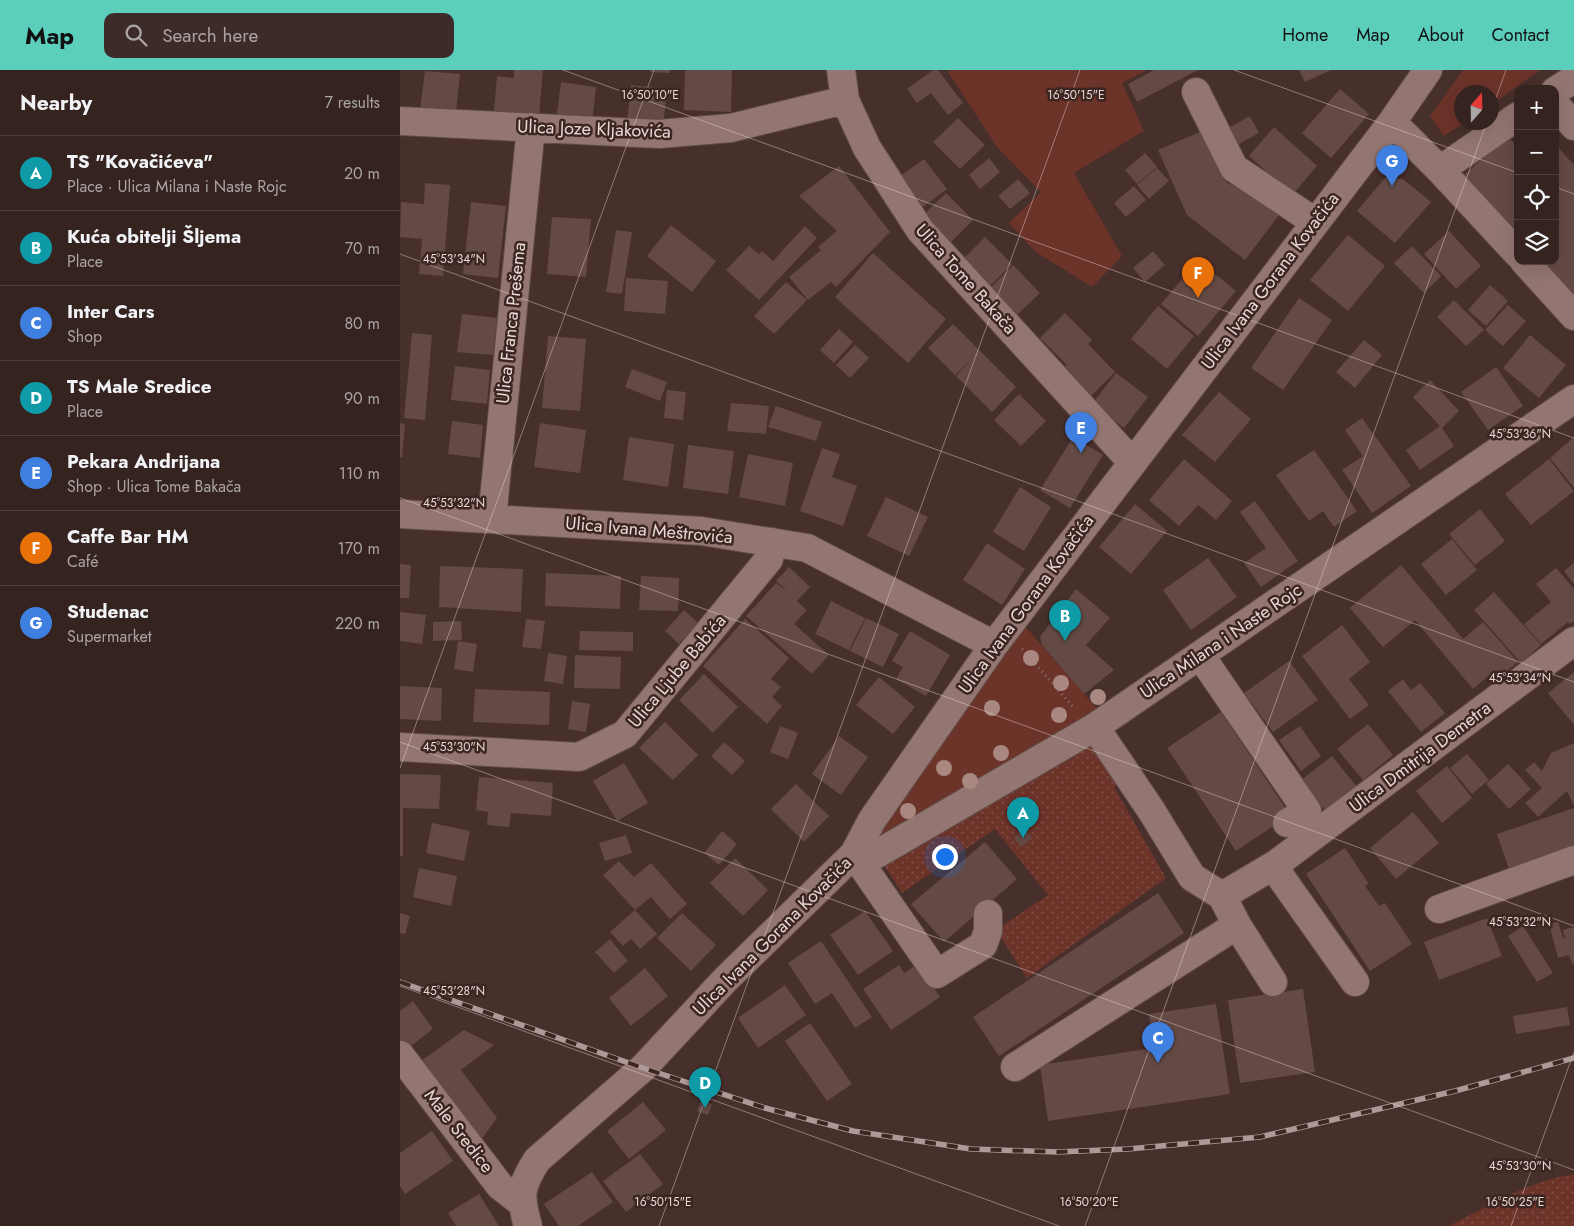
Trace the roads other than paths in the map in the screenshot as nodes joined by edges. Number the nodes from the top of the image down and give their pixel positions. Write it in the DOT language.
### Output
graph roads {
  1 [pos="841,70"];
  2 [pos="1428,70"];
  3 [pos="1574,79"];
  4 [pos="1559,88"];
  5 [pos="1196,92"];
  6 [pos="844,100"];
  7 [pos="1559,109"];
  8 [pos="1514,119"];
  9 [pos="400,121"];
  10 [pos="1392,122"];
  11 [pos="1574,126"];
  12 [pos="531,127"];
  13 [pos="1440,170"];
  14 [pos="1315,222"];
  15 [pos="1514,250"];
  16 [pos="1528,265"];
  17 [pos="1574,316"];
  18 [pos="1574,399"];
  19 [pos="1132,462"];
  20 [pos="400,514"];
  21 [pos="492,519"];
  22 [pos="772,542"];
  23 [pos="1000,637"];
  24 [pos="1574,640"];
  25 [pos="1200,655"];
  26 [pos="1093,728"];
  27 [pos="400,747"];
  28 [pos="1287,823"];
  29 [pos="854,854"];
  30 [pos="1574,860"];
  31 [pos="1273,866"];
  32 [pos="1222,896"];
  33 [pos="1439,909"];
  34 [pos="988,914"];
  35 [pos="1237,925"];
  36 [pos="1273,982"];
  37 [pos="1354,982"];
  38 [pos="400,1055"];
  39 [pos="1015,1066"];
  40 [pos="643,1068"];
  41 [pos="525,1215"];
  1 -- 6 [label="street, Ulica Tome Bakača"];
  2 -- 10 [label="street, Ulica Ivana Gorana Kovačića"];
  3 -- 4 [label="street"];
  5 -- 14 [label="street"];
  6 -- 12 [label="street, Ulica Joze Kljakovića"];
  6 -- 19 [label="street, Ulica Tome Bakača"];
  7 -- 11 [label="street"];
  8 -- 13 [label="street"];
  9 -- 12 [label="street, Ulica Joze Kljakovića"];
  10 -- 13 [label="street"];
  10 -- 14 [label="street, Ulica Ivana Gorana Kovačića"];
  12 -- 21 [label="street, Ulica Franca Prešema"];
  13 -- 15 [label="street"];
  14 -- 19 [label="street, Ulica Ivana Gorana Kovačića"];
  16 -- 17 [label="street"];
  18 -- 25 [label="street, Ulica Milana i Naste Rojc"];
  19 -- 23 [label="street, Ulica Ivana Gorana Kovačića"];
  20 -- 21 [label="street, Ulica Ivana Meštrovića"];
  21 -- 22 [label="street, Ulica Ivana Meštrovića"];
  22 -- 23 [label="street, Ulica Ivana Meštrovića"];
  22 -- 27 [label="street, Ulica Ljube Babića"];
  23 -- 29 [label="street, Ulica Ivana Gorana Kovačića"];
  24 -- 31 [label="street, Ulica Dmitrija Demetra"];
  25 -- 26 [label="street, Ulica Milana i Naste Rojc"];
  25 -- 28 [label="street"];
  26 -- 29 [label="street, Ulica Milana i Naste Rojc"];
  26 -- 32 [label="street"];
  29 -- 34 [label="street"];
  29 -- 40 [label="street, Ulica Ivana Gorana Kovačića"];
  30 -- 33 [label="street"];
  31 -- 32 [label="street, Ulica Dmitrija Demetra"];
  31 -- 37 [label="street"];
  32 -- 35 [label="street"];
  35 -- 36 [label="street"];
  35 -- 39 [label="street"];
  38 -- 41 [label="street, Male Sredice"];
  40 -- 41 [label="street, Male Sredice"];
}
